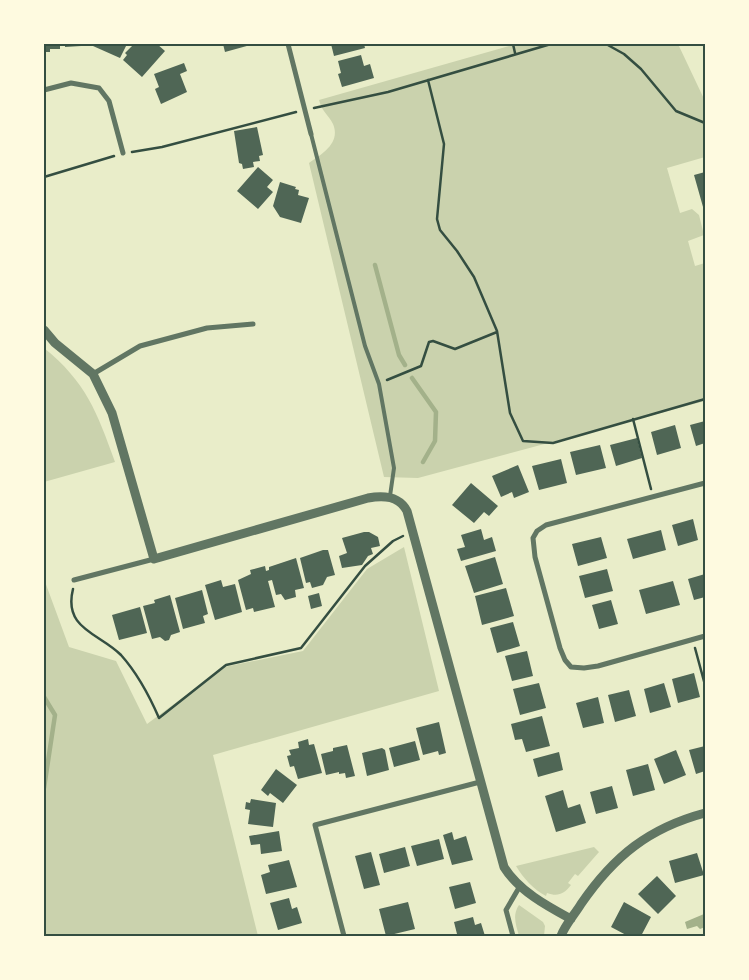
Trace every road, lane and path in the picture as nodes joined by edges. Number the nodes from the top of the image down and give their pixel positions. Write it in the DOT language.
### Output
graph roads {
  1 [pos="288,44"];
  2 [pos="513,44"];
  3 [pos="551,44"];
  4 [pos="606,44"];
  5 [pos="515,53"];
  6 [pos="428,80"];
  7 [pos="44,90"];
  8 [pos="305,110"];
  9 [pos="705,123"];
  10 [pos="311,134"];
  11 [pos="123,153"];
  12 [pos="44,177"];
  13 [pos="253,324"];
  14 [pos="44,330"];
  15 [pos="497,331"];
  16 [pos="93,374"];
  17 [pos="378,384"];
  18 [pos="705,399"];
  19 [pos="633,419"];
  20 [pos="705,483"];
  21 [pos="390,497"];
  22 [pos="653,498"];
  23 [pos="413,534"];
  24 [pos="154,558"];
  25 [pos="74,580"];
  26 [pos="705,636"];
  27 [pos="692,640"];
  28 [pos="705,685"];
  29 [pos="480,782"];
  30 [pos="705,813"];
  31 [pos="520,886"];
  32 [pos="571,919"];
  33 [pos="344,936"];
  34 [pos="513,936"];
  35 [pos="561,936"];
  1 -- 8 [label="street"];
  2 -- 5 [label="path"];
  3 -- 5 [label="path"];
  4 -- 9 [label="path"];
  5 -- 6 [label="path"];
  6 -- 8 [label="path"];
  6 -- 15 [label="path"];
  7 -- 11 [label="street"];
  8 -- 10 [label="street"];
  8 -- 11 [label="path"];
  10 -- 17 [label="lane"];
  11 -- 12 [label="path"];
  13 -- 16 [label="street"];
  14 -- 16 [label="street"];
  15 -- 17 [label="path"];
  15 -- 19 [label="path"];
  16 -- 24 [label="street"];
  17 -- 21 [label="lane"];
  18 -- 19 [label="path"];
  19 -- 22 [label="path"];
  20 -- 22 [label="street"];
  21 -- 23 [label="street"];
  21 -- 24 [label="street"];
  22 -- 27 [label="street"];
  23 -- 25 [label="path"];
  23 -- 29 [label="street"];
  24 -- 25 [label="street"];
  26 -- 27 [label="street"];
  27 -- 28 [label="path"];
  29 -- 31 [label="street"];
  29 -- 33 [label="street"];
  30 -- 32 [label="street"];
  31 -- 32 [label="street"];
  31 -- 34 [label="street"];
  32 -- 35 [label="street"];
}
